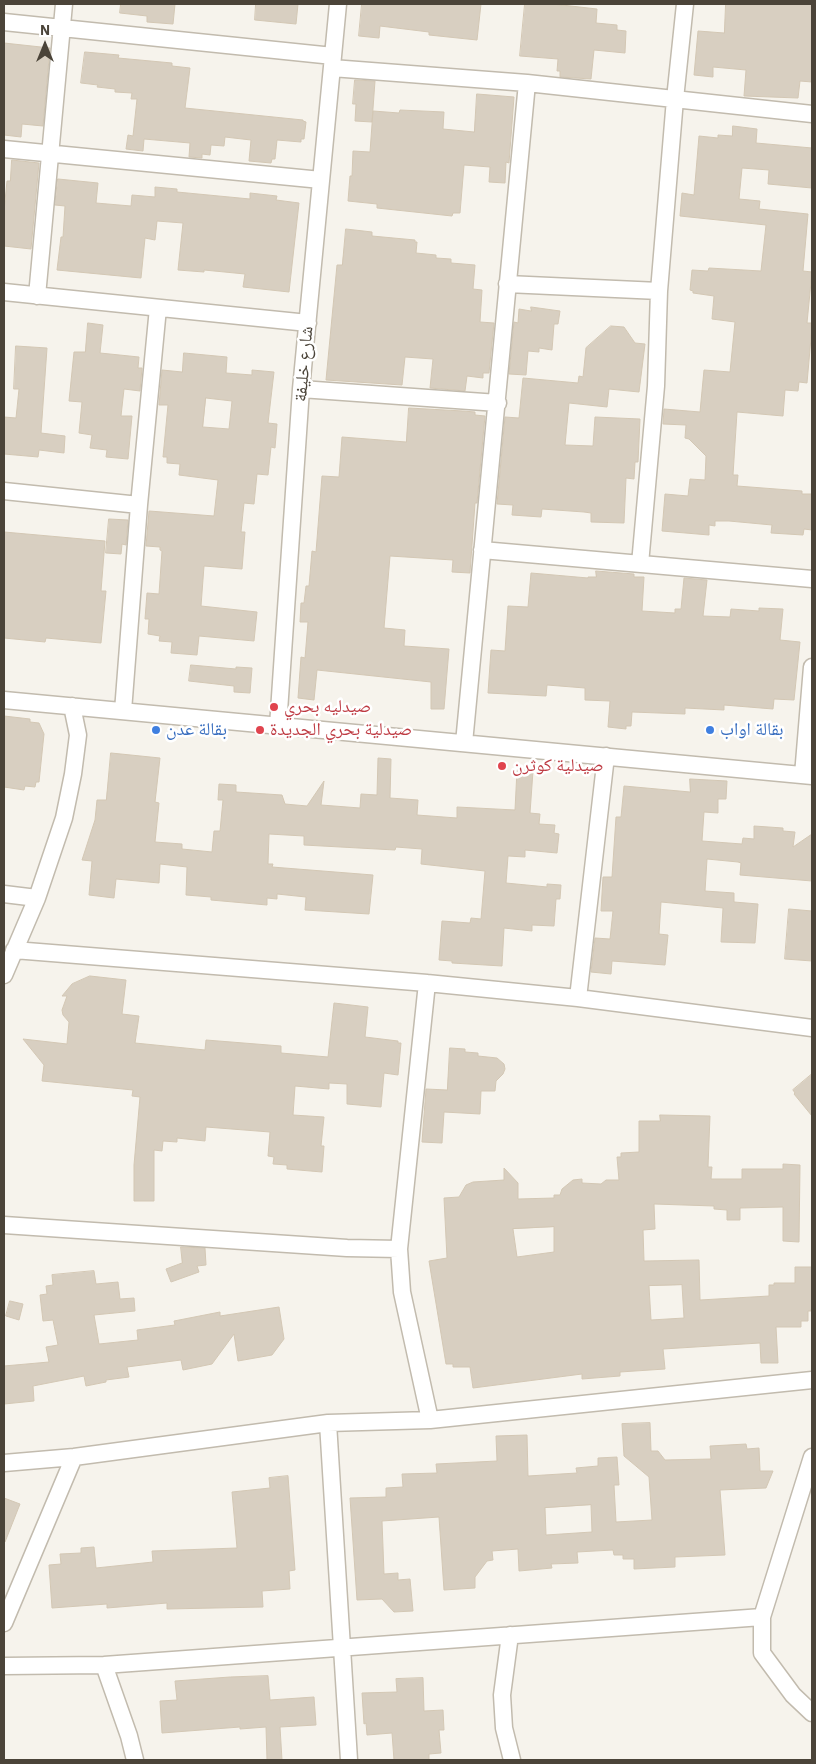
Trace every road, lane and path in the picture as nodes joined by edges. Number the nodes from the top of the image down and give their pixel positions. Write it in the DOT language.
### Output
graph roads {
  1 [pos="64,4"];
  2 [pos="338,4"];
  3 [pos="685,4"];
  4 [pos="4,22"];
  5 [pos="62,28"];
  6 [pos="332,62"];
  7 [pos="527,83"];
  8 [pos="675,98"];
  9 [pos="812,114"];
  10 [pos="4,148"];
  11 [pos="51,153"];
  12 [pos="321,180"];
  13 [pos="507,284"];
  14 [pos="659,291"];
  15 [pos="4,292"];
  16 [pos="37,296"];
  17 [pos="158,308"];
  18 [pos="308,323"];
  19 [pos="301,389"];
  20 [pos="498,403"];
  21 [pos="4,491"];
  22 [pos="139,505"];
  23 [pos="482,550"];
  24 [pos="640,564"];
  25 [pos="812,579"];
  26 [pos="812,667"];
  27 [pos="4,700"];
  28 [pos="72,706"];
  29 [pos="123,711"];
  30 [pos="278,726"];
  31 [pos="464,743"];
  32 [pos="606,756"];
  33 [pos="807,775"];
  34 [pos="4,894"];
  35 [pos="37,898"];
  36 [pos="14,950"];
  37 [pos="4,975"];
  38 [pos="427,983"];
  39 [pos="578,998"];
  40 [pos="812,1028"];
  41 [pos="4,1225"];
  42 [pos="399,1249"];
  43 [pos="812,1380"];
  44 [pos="430,1420"];
  45 [pos="328,1423"];
  46 [pos="74,1457"];
  47 [pos="812,1457"];
  48 [pos="4,1463"];
  49 [pos="762,1617"];
  50 [pos="4,1623"];
  51 [pos="510,1635"];
  52 [pos="343,1648"];
  53 [pos="104,1665"];
  54 [pos="4,1666"];
  55 [pos="812,1713"];
  56 [pos="135,1760"];
  57 [pos="349,1760"];
  58 [pos="512,1760"];
  1 -- 5 [label="street"];
  2 -- 6 [label="street, شارع خليفة"];
  3 -- 8 [label="street"];
  4 -- 5 [label="street"];
  5 -- 6 [label="street"];
  5 -- 11 [label="street"];
  6 -- 7 [label="street"];
  6 -- 12 [label="street, شارع خليفة"];
  7 -- 8 [label="street"];
  7 -- 13 [label="street"];
  8 -- 9 [label="street"];
  8 -- 14 [label="street"];
  10 -- 11 [label="street"];
  11 -- 12 [label="street"];
  11 -- 16 [label="street"];
  12 -- 18 [label="street, شارع خليفة"];
  13 -- 14 [label="street"];
  13 -- 20 [label="street"];
  14 -- 24 [label="street"];
  15 -- 16 [label="street"];
  16 -- 17 [label="street"];
  17 -- 18 [label="street"];
  17 -- 22 [label="street"];
  18 -- 19 [label="street, شارع خليفة"];
  19 -- 20 [label="street"];
  19 -- 30 [label="street, شارع خليفة"];
  20 -- 23 [label="street"];
  21 -- 22 [label="street"];
  22 -- 29 [label="street"];
  23 -- 24 [label="street"];
  23 -- 31 [label="street"];
  24 -- 25 [label="street"];
  26 -- 33 [label="street"];
  27 -- 28 [label="street"];
  28 -- 29 [label="street"];
  28 -- 35 [label="street"];
  29 -- 30 [label="street"];
  30 -- 31 [label="street"];
  31 -- 32 [label="street"];
  32 -- 33 [label="street"];
  32 -- 39 [label="street"];
  34 -- 35 [label="street"];
  35 -- 36 [label="street"];
  36 -- 37 [label="street"];
  36 -- 38 [label="street"];
  38 -- 39 [label="street"];
  38 -- 42 [label="street"];
  39 -- 40 [label="street"];
  41 -- 42 [label="street"];
  42 -- 44 [label="street"];
  43 -- 44 [label="street"];
  44 -- 45 [label="street"];
  45 -- 46 [label="street"];
  45 -- 52 [label="street"];
  46 -- 48 [label="street"];
  46 -- 50 [label="street"];
  47 -- 49 [label="street"];
  49 -- 51 [label="street"];
  49 -- 55 [label="street"];
  51 -- 52 [label="street"];
  51 -- 58 [label="street"];
  52 -- 53 [label="street"];
  52 -- 57 [label="street"];
  53 -- 54 [label="street"];
  53 -- 56 [label="street"];
}
